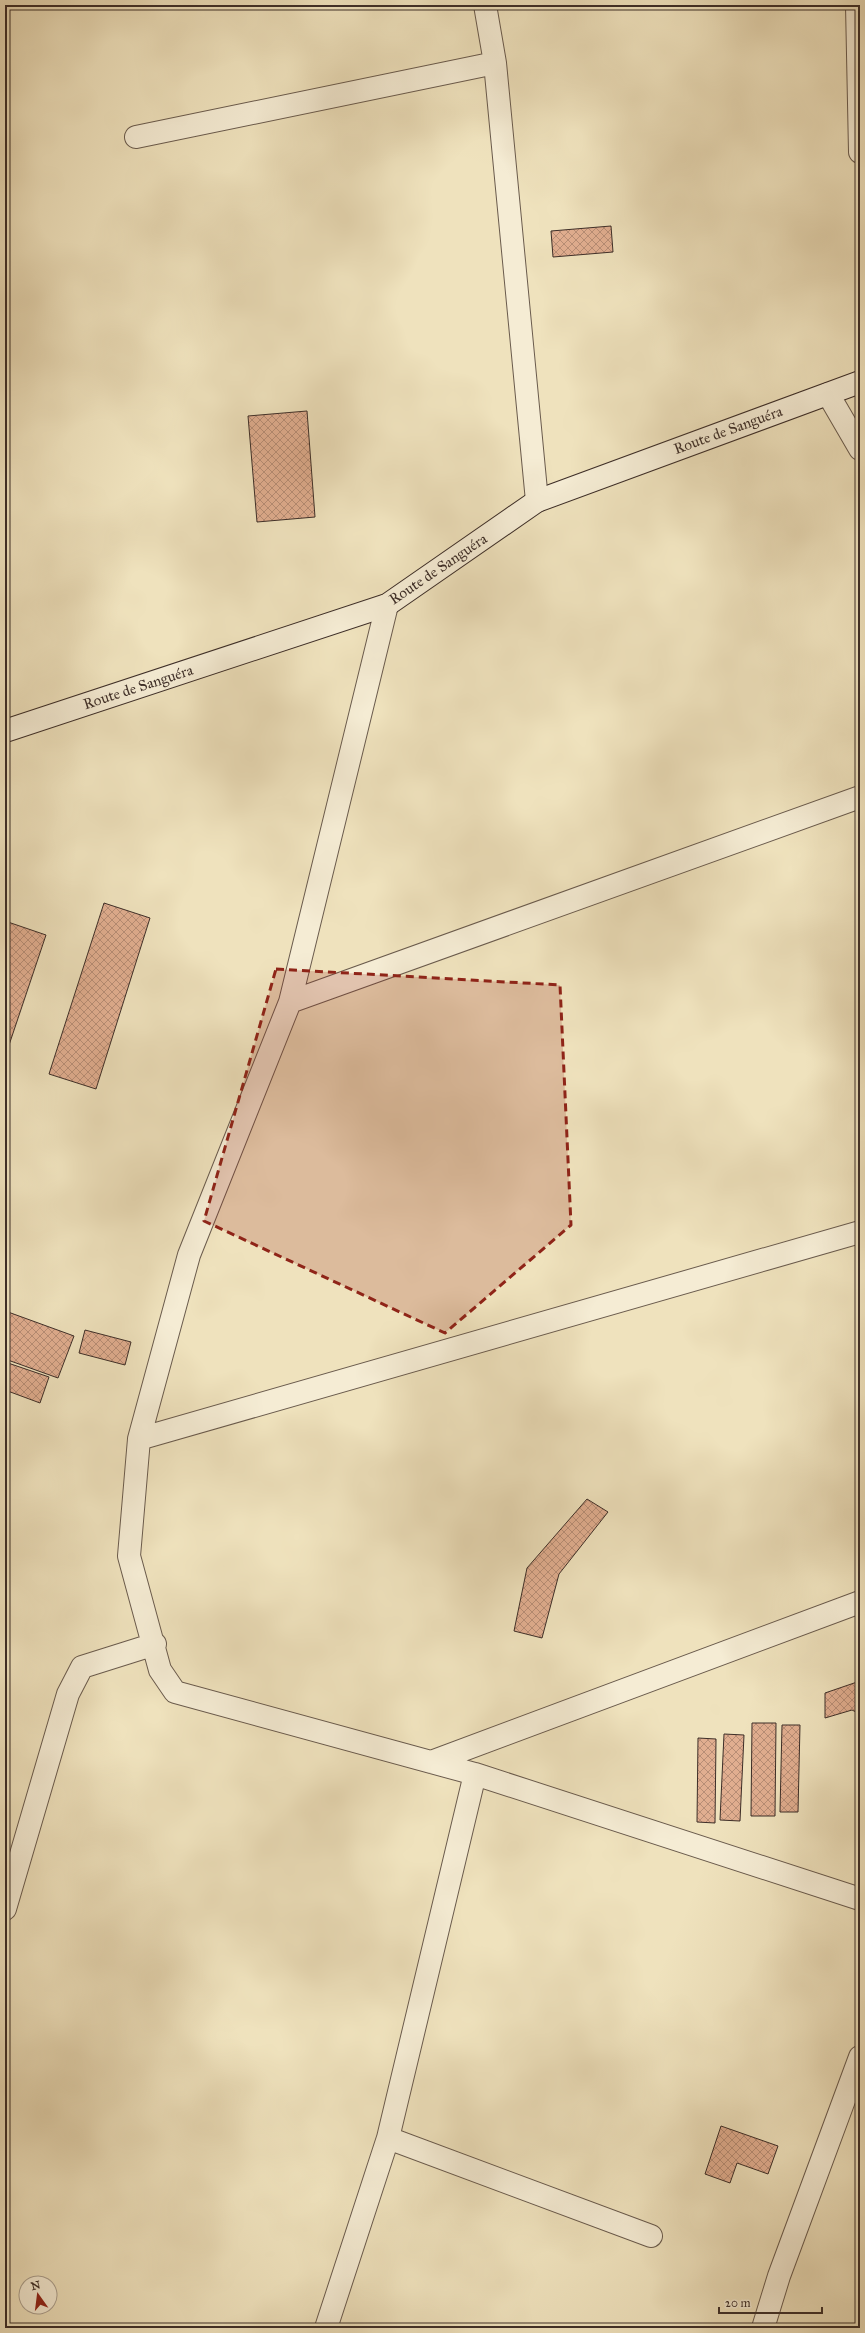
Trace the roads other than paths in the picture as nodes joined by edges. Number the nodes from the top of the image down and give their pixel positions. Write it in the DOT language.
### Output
graph roads {
  1 [pos="485,5"];
  2 [pos="856,5"];
  3 [pos="495,63"];
  4 [pos="136,137"];
  5 [pos="860,152"];
  6 [pos="860,382"];
  7 [pos="828,394"];
  8 [pos="860,449"];
  9 [pos="537,501"];
  10 [pos="387,605"];
  11 [pos="5,731"];
  12 [pos="860,797"];
  13 [pos="290,1002"];
  14 [pos="860,1232"];
  15 [pos="139,1439"];
  16 [pos="860,1602"];
  17 [pos="155,1644"];
  18 [pos="431,1762"];
  19 [pos="475,1774"];
  20 [pos="860,1899"];
  21 [pos="5,1909"];
  22 [pos="860,2057"];
  23 [pos="388,2138"];
  24 [pos="651,2236"];
  25 [pos="326,2328"];
  26 [pos="763,2328"];
  1 -- 3 [label="street"];
  2 -- 5 [label="street"];
  3 -- 4 [label="street"];
  3 -- 9 [label="street"];
  6 -- 7 [label="street, Route de Sanguéra"];
  7 -- 8 [label="street"];
  7 -- 9 [label="street, Route de Sanguéra"];
  9 -- 10 [label="street, Route de Sanguéra"];
  10 -- 11 [label="street, Route de Sanguéra"];
  10 -- 13 [label="street"];
  12 -- 13 [label="street"];
  13 -- 15 [label="street"];
  14 -- 15 [label="street"];
  15 -- 17 [label="street"];
  16 -- 18 [label="street"];
  17 -- 18 [label="street"];
  17 -- 21 [label="street"];
  18 -- 19 [label="street"];
  19 -- 20 [label="street"];
  19 -- 23 [label="street"];
  22 -- 26 [label="street"];
  23 -- 24 [label="street"];
  23 -- 25 [label="street"];
}
